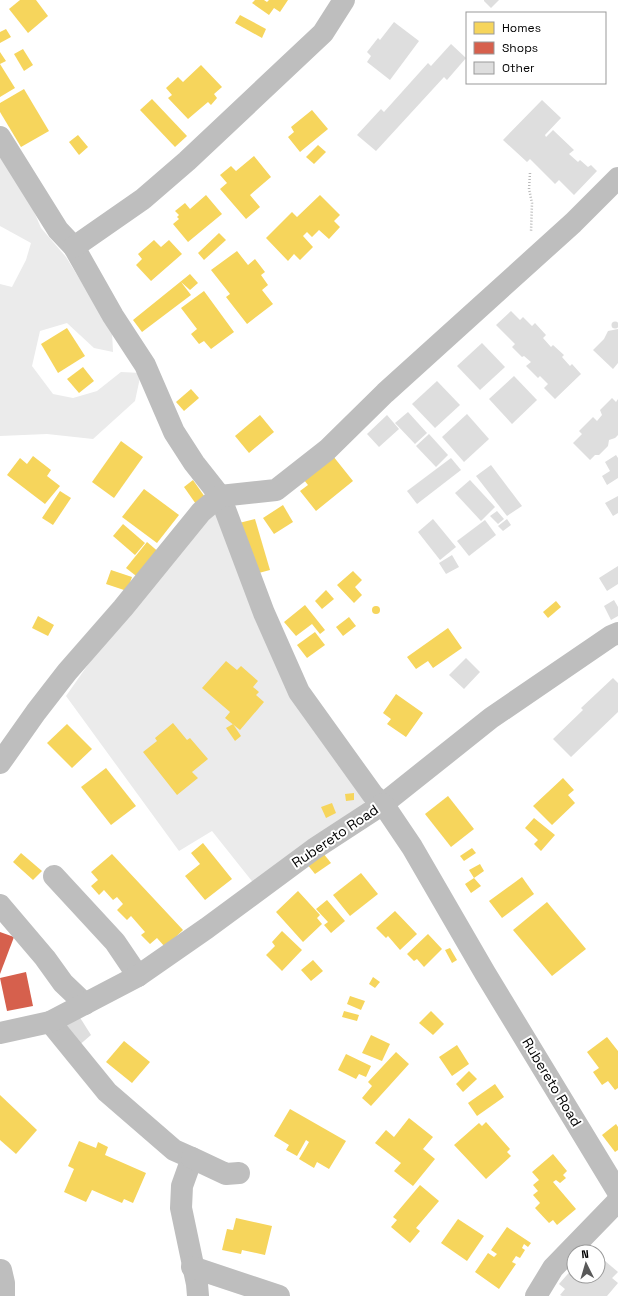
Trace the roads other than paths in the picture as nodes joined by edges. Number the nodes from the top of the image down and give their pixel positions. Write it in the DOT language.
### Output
graph roads {
  1 [pos="344,0"];
  2 [pos="0,137"];
  3 [pos="618,178"];
  4 [pos="74,247"];
  5 [pos="220,496"];
  6 [pos="618,633"];
  7 [pos="0,763"];
  8 [pos="383,804"];
  9 [pos="54,876"];
  10 [pos="0,905"];
  11 [pos="138,976"];
  12 [pos="86,1004"];
  13 [pos="50,1022"];
  14 [pos="0,1033"];
  15 [pos="192,1158"];
  16 [pos="239,1173"];
  17 [pos="618,1192"];
  18 [pos="618,1201"];
  19 [pos="192,1267"];
  20 [pos="1,1270"];
  21 [pos="4,1296"];
  22 [pos="198,1296"];
  23 [pos="279,1296"];
  24 [pos="536,1296"];
  1 -- 4 [label="street"];
  2 -- 4 [label="street"];
  3 -- 5 [label="street"];
  4 -- 5 [label="street"];
  5 -- 7 [label="street"];
  5 -- 8 [label="street"];
  6 -- 8 [label="street"];
  8 -- 11 [label="street, Rubereto Road"];
  8 -- 17 [label="street, Rubereto Road"];
  9 -- 11 [label="street"];
  10 -- 12 [label="street"];
  11 -- 12 [label="street, Rubereto Road"];
  12 -- 13 [label="street, Rubereto Road"];
  13 -- 14 [label="street, Rubereto Road"];
  13 -- 15 [label="street"];
  15 -- 16 [label="street"];
  15 -- 19 [label="street"];
  18 -- 24 [label="street"];
  19 -- 22 [label="street"];
  19 -- 23 [label="street"];
  20 -- 21 [label="street"];
}
